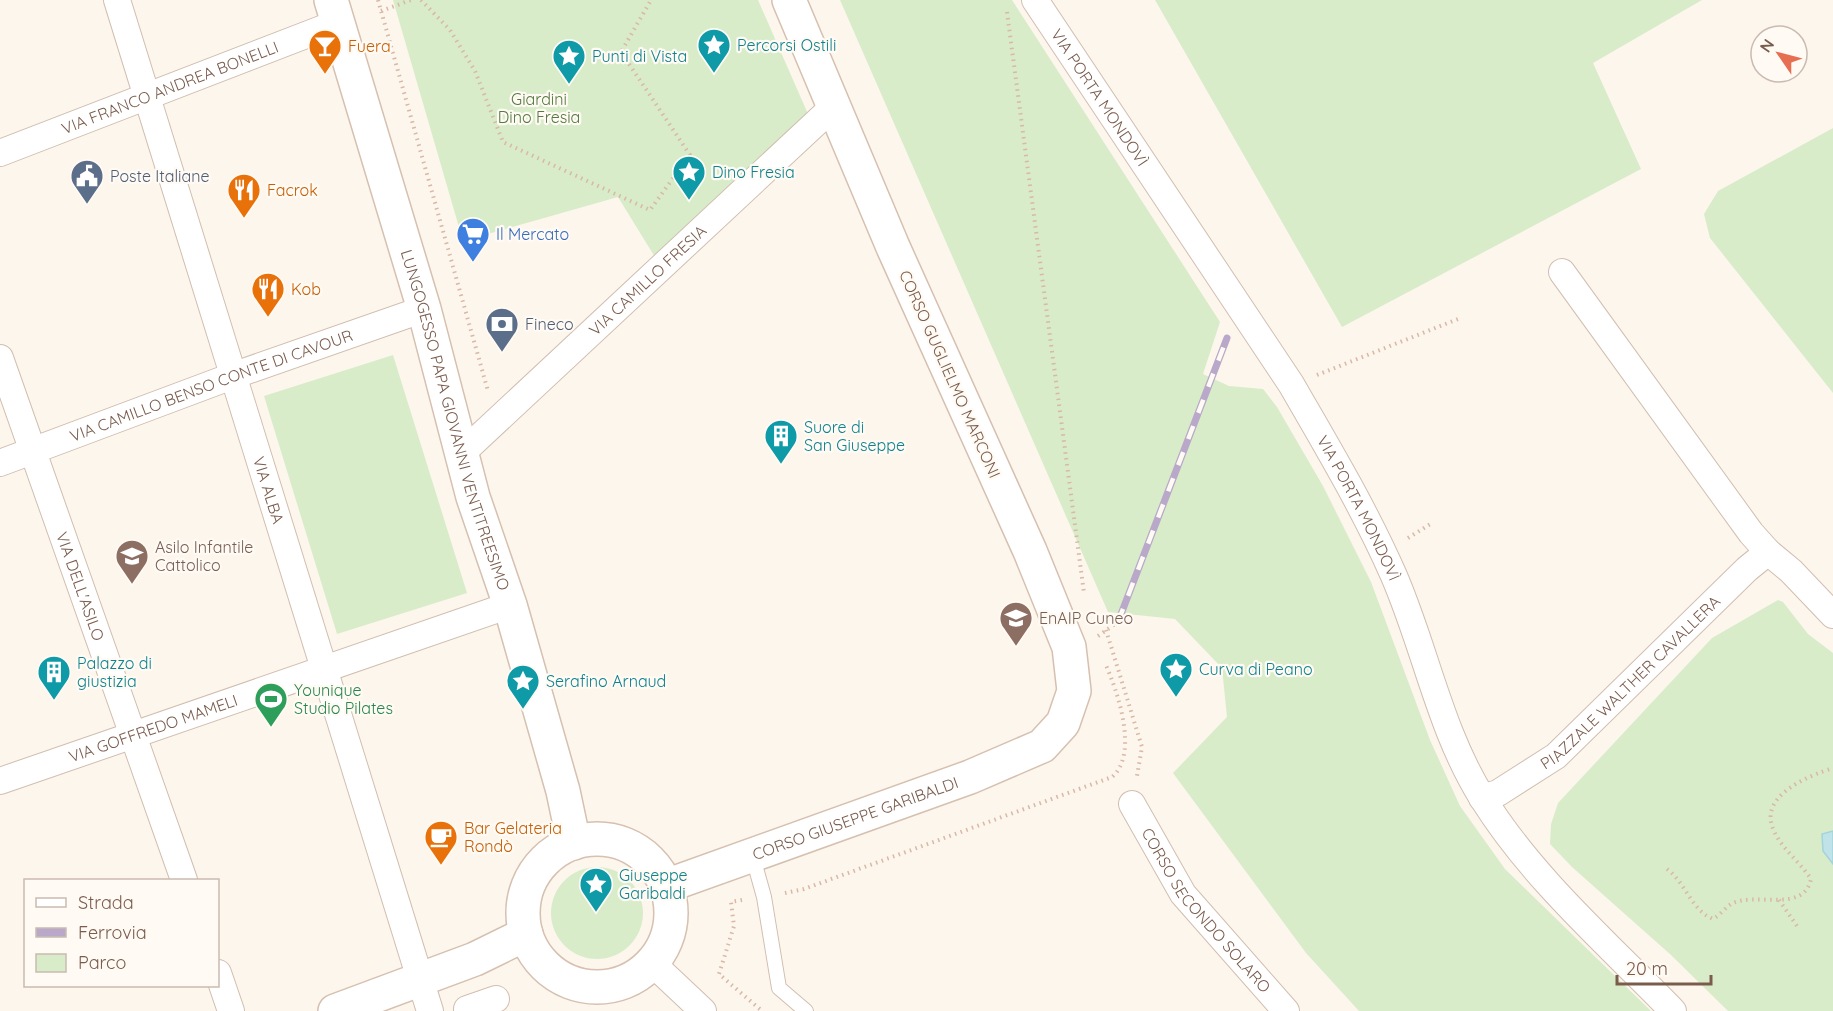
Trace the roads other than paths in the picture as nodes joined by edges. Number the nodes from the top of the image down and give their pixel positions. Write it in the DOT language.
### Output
graph roads {
  1 [pos="117,0"];
  2 [pos="789,0"];
  3 [pos="1035,0"];
  4 [pos="334,12"];
  5 [pos="148,96"];
  6 [pos="833,107"];
  7 [pos="0,153"];
  8 [pos="1562,272"];
  9 [pos="424,309"];
  10 [pos="0,358"];
  11 [pos="235,375"];
  12 [pos="34,451"];
  13 [pos="461,454"];
  14 [pos="0,463"];
  15 [pos="1768,552"];
  16 [pos="510,605"];
  17 [pos="1833,615"];
  18 [pos="325,667"];
  19 [pos="132,735"];
  20 [pos="1042,746"];
  21 [pos="0,782"];
  22 [pos="1132,793"];
  23 [pos="1482,798"];
  24 [pos="574,843"];
  25 [pos="752,854"];
  26 [pos="184,879"];
  27 [pos="666,886"];
  28 [pos="526,934"];
  29 [pos="652,963"];
  30 [pos="219,976"];
  31 [pos="420,980"];
  32 [pos="496,999"];
  33 [pos="467,1009"];
  34 [pos="231,1011"];
  35 [pos="335,1011"];
  36 [pos="430,1011"];
  37 [pos="704,1011"];
  38 [pos="806,1011"];
  39 [pos="1286,1011"];
  40 [pos="1673,1011"];
  1 -- 5 [label="street, VIA ALBA"];
  2 -- 6 [label="street, CORSO GUGLIELMO MARCONI"];
  3 -- 23 [label="street, VIA PORTA MONDOVÌ"];
  4 -- 5 [label="street, VIA FRANCO ANDREA BONELLI"];
  4 -- 9 [label="street, LUNGOGESSO PAPA GIOVANNI VENTITREESIMO"];
  5 -- 7 [label="street, VIA FRANCO ANDREA BONELLI"];
  5 -- 11 [label="street, VIA ALBA"];
  6 -- 13 [label="street, VIA CAMILLO FRESIA"];
  6 -- 20 [label="street, CORSO GUGLIELMO MARCONI"];
  8 -- 15 [label="street"];
  9 -- 11 [label="street, VIA CAMILLO BENSO CONTE DI CAVOUR"];
  9 -- 13 [label="street, LUNGOGESSO PAPA GIOVANNI VENTITREESIMO"];
  10 -- 12 [label="street, VIA DELL'ASILO"];
  11 -- 12 [label="street, VIA CAMILLO BENSO CONTE DI CAVOUR"];
  11 -- 18 [label="street, VIA ALBA"];
  12 -- 14 [label="street, VIA CAMILLO BENSO CONTE DI CAVOUR"];
  12 -- 19 [label="street, VIA DELL'ASILO"];
  13 -- 16 [label="street, LUNGOGESSO PAPA GIOVANNI VENTITREESIMO"];
  15 -- 17 [label="street"];
  15 -- 23 [label="street, PIAZZALE WALTHER CAVALLERA"];
  16 -- 18 [label="street, VIA GOFFREDO MAMELI"];
  16 -- 24 [label="street, LUNGOGESSO PAPA GIOVANNI VENTITREESIMO"];
  18 -- 19 [label="street, VIA GOFFREDO MAMELI"];
  18 -- 31 [label="street, VIA ALBA"];
  19 -- 21 [label="street, VIA GOFFREDO MAMELI"];
  19 -- 26 [label="street, VIA DELL'ASILO"];
  20 -- 25 [label="street, CORSO GIUSEPPE GARIBALDI"];
  22 -- 39 [label="street, CORSO SECONDO SOLARO"];
  23 -- 40 [label="street, VIA PORTA MONDOVÌ"];
  24 -- 27 [label="street"];
  24 -- 28 [label="street"];
  25 -- 27 [label="street, CORSO GIUSEPPE GARIBALDI"];
  25 -- 38 [label="lane"];
  27 -- 29 [label="street"];
  28 -- 29 [label="street"];
  28 -- 31 [label="street"];
  29 -- 37 [label="street"];
  30 -- 34 [label="street"];
  31 -- 35 [label="street"];
  31 -- 36 [label="street, VIA ALBA"];
  32 -- 33 [label="street"];
}
